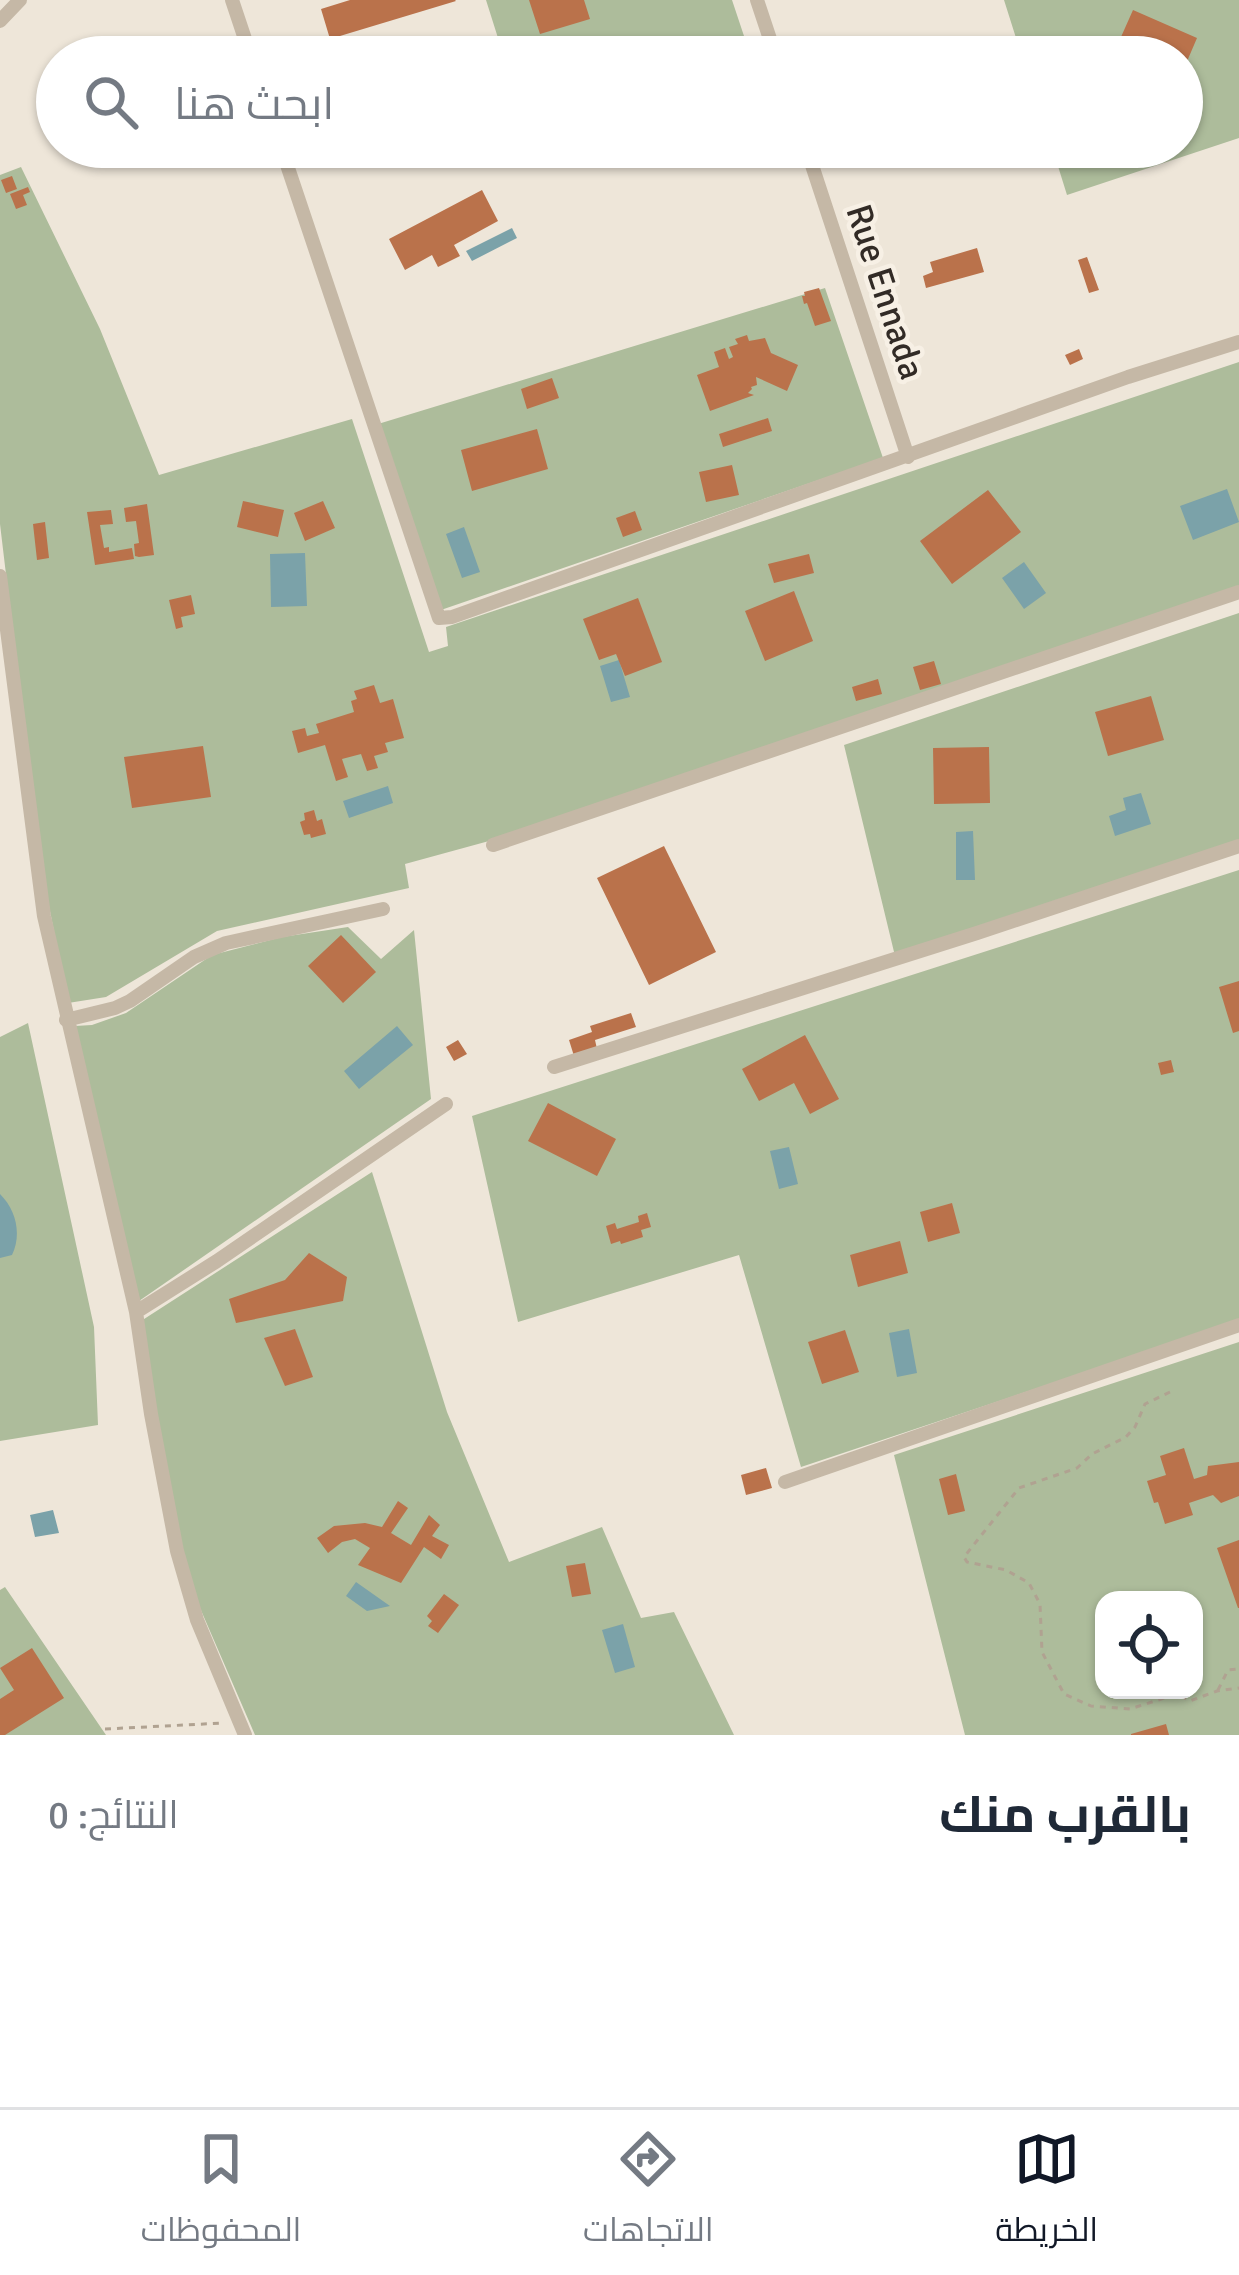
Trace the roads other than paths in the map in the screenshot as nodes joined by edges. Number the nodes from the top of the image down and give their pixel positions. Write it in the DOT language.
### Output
graph roads {
  1 [pos="20,0"];
  2 [pos="232,0"];
  3 [pos="757,0"];
  4 [pos="0,21"];
  5 [pos="244,36"];
  6 [pos="769,36"];
  7 [pos="288,168"];
  8 [pos="813,168"];
  9 [pos="1239,342"];
  10 [pos="908,457"];
  11 [pos="0,576"];
  12 [pos="1239,592"];
  13 [pos="493,845"];
  14 [pos="1239,846"];
  15 [pos="383,909"];
  16 [pos="67,1020"];
  17 [pos="554,1067"];
  18 [pos="446,1104"];
  19 [pos="136,1312"];
  20 [pos="1239,1325"];
  21 [pos="785,1482"];
  22 [pos="241,1728"];
  1 -- 4 [label="street"];
  2 -- 5 [label="street"];
  3 -- 6 [label="street"];
  7 -- 10 [label="street"];
  8 -- 10 [label="street, Rue Ennada"];
  9 -- 10 [label="street"];
  11 -- 16 [label="street"];
  12 -- 13 [label="street"];
  14 -- 17 [label="street"];
  15 -- 16 [label="street"];
  16 -- 19 [label="street"];
  18 -- 19 [label="street"];
  19 -- 22 [label="street"];
  20 -- 21 [label="street"];
}
